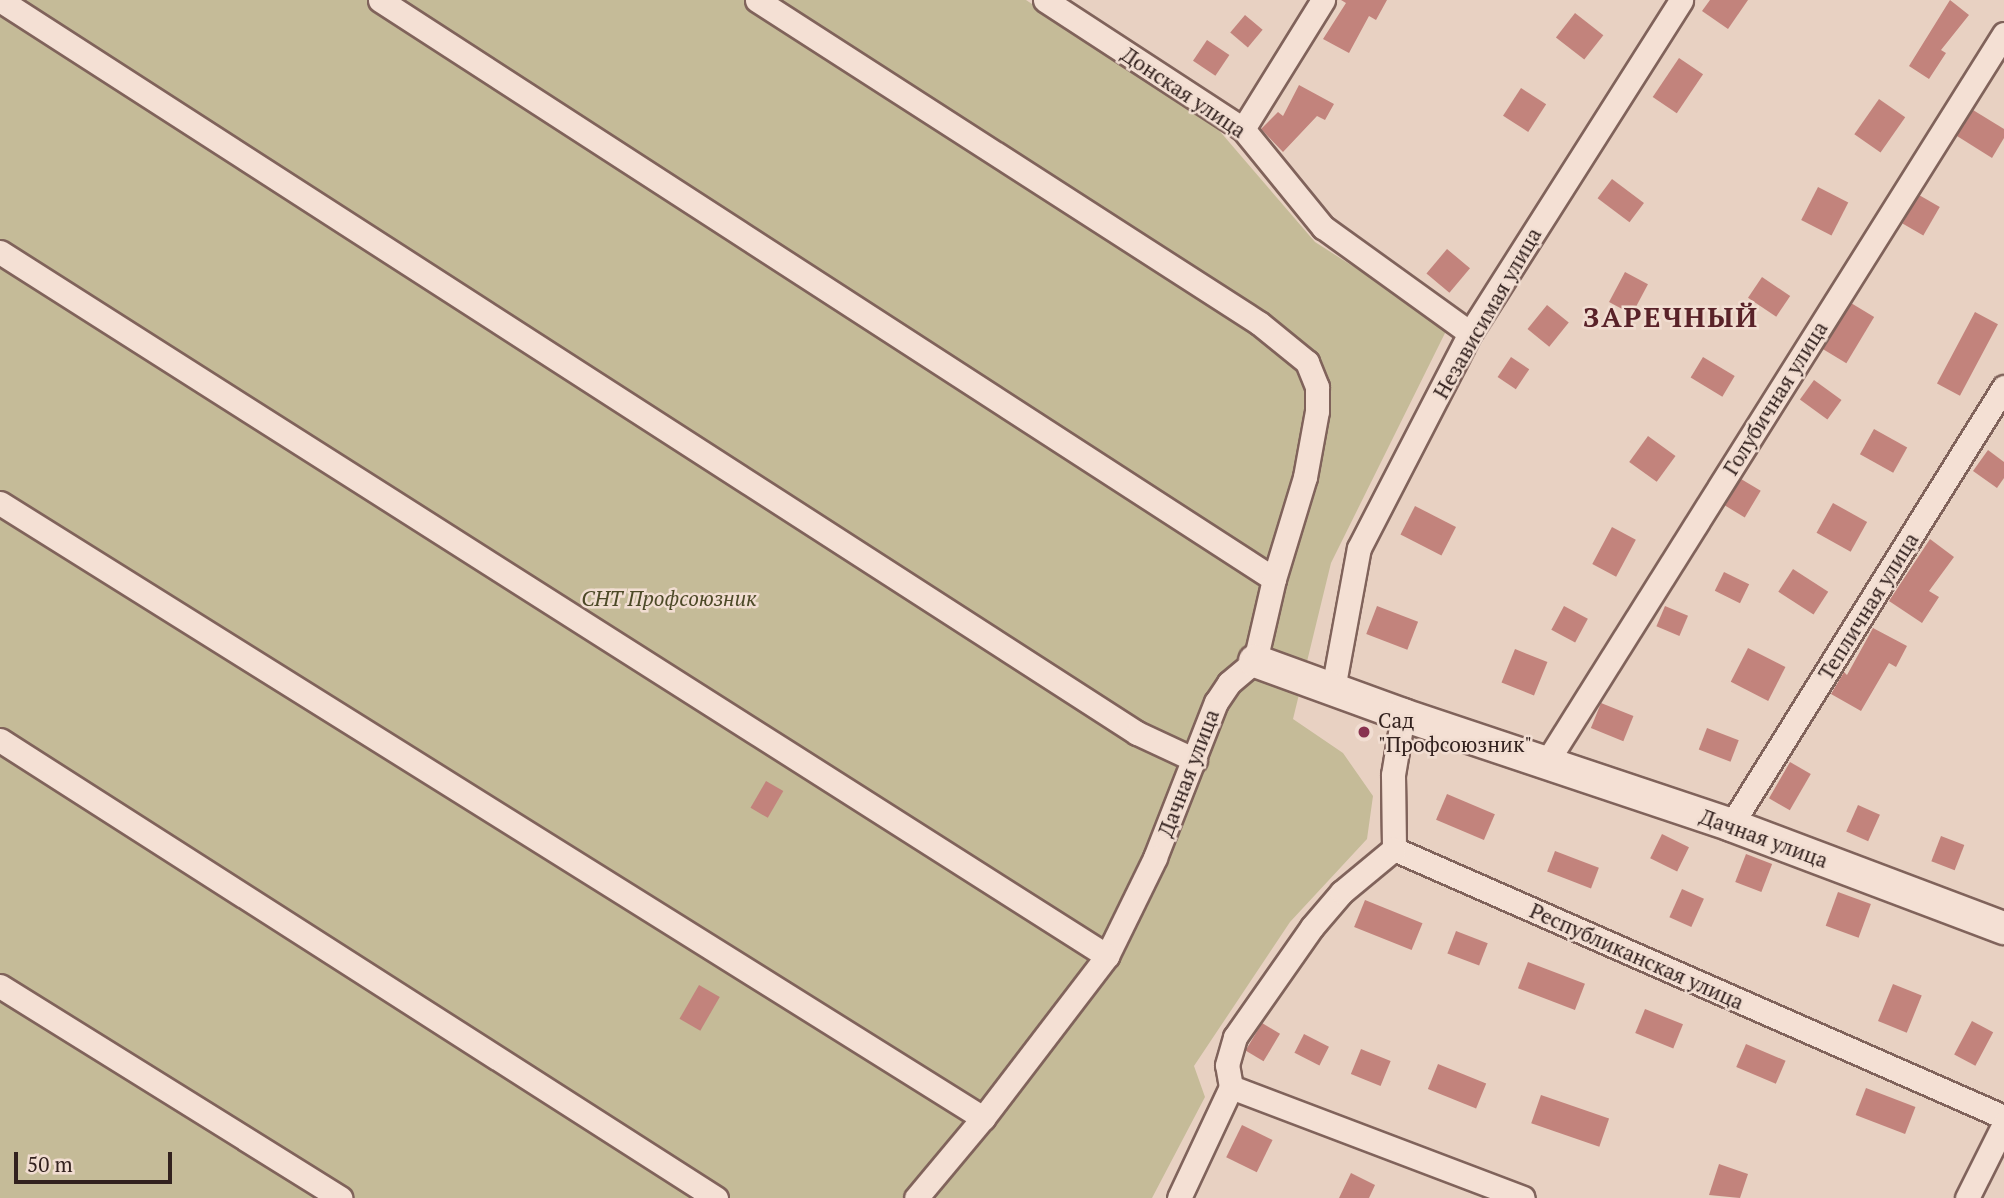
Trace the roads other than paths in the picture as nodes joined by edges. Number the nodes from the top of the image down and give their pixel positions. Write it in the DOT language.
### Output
graph roads {
  1 [pos="0,0"];
  2 [pos="380,0"];
  3 [pos="757,0"];
  4 [pos="1045,0"];
  5 [pos="1323,0"];
  6 [pos="1681,0"];
  7 [pos="2004,34"];
  8 [pos="1243,129"];
  9 [pos="0,252"];
  10 [pos="1470,333"];
  11 [pos="2004,387"];
  12 [pos="0,503"];
  13 [pos="1274,579"];
  14 [pos="1255,661"];
  15 [pos="1333,689"];
  16 [pos="1403,715"];
  17 [pos="0,740"];
  18 [pos="1195,760"];
  19 [pos="1546,763"];
  20 [pos="1731,825"];
  21 [pos="1394,849"];
  22 [pos="2004,929"];
  23 [pos="1107,956"];
  24 [pos="0,986"];
  25 [pos="1231,1087"];
  26 [pos="2004,1117"];
  27 [pos="983,1118"];
  28 [pos="2004,1124"];
  29 [pos="340,1198"];
  30 [pos="716,1198"];
  31 [pos="916,1198"];
  32 [pos="1180,1198"];
  33 [pos="1523,1198"];
  34 [pos="1967,1198"];
  1 -- 18 [label="street"];
  2 -- 13 [label="street"];
  3 -- 13 [label="street"];
  4 -- 8 [label="street, Донская улица"];
  5 -- 8 [label="street"];
  6 -- 10 [label="street, Независимая улица"];
  7 -- 19 [label="street, Голубичная улица"];
  8 -- 10 [label="street, Донская улица"];
  9 -- 23 [label="street"];
  10 -- 15 [label="street, Независимая улица"];
  11 -- 20 [label="street, Тепличная улица"];
  12 -- 27 [label="street"];
  13 -- 14 [label="street"];
  14 -- 15 [label="street, Дачная улица"];
  14 -- 18 [label="street, Дачная улица"];
  15 -- 16 [label="street, Дачная улица"];
  16 -- 19 [label="street, Дачная улица"];
  16 -- 21 [label="street"];
  17 -- 30 [label="street"];
  18 -- 23 [label="street, Дачная улица"];
  19 -- 20 [label="street, Дачная улица"];
  20 -- 22 [label="street, Дачная улица"];
  21 -- 25 [label="street"];
  21 -- 26 [label="street, Республиканская улица"];
  23 -- 27 [label="street, Дачная улица"];
  24 -- 29 [label="street"];
  25 -- 32 [label="street"];
  25 -- 33 [label="street"];
  27 -- 31 [label="street, Дачная улица"];
  28 -- 34 [label="street"];
}
